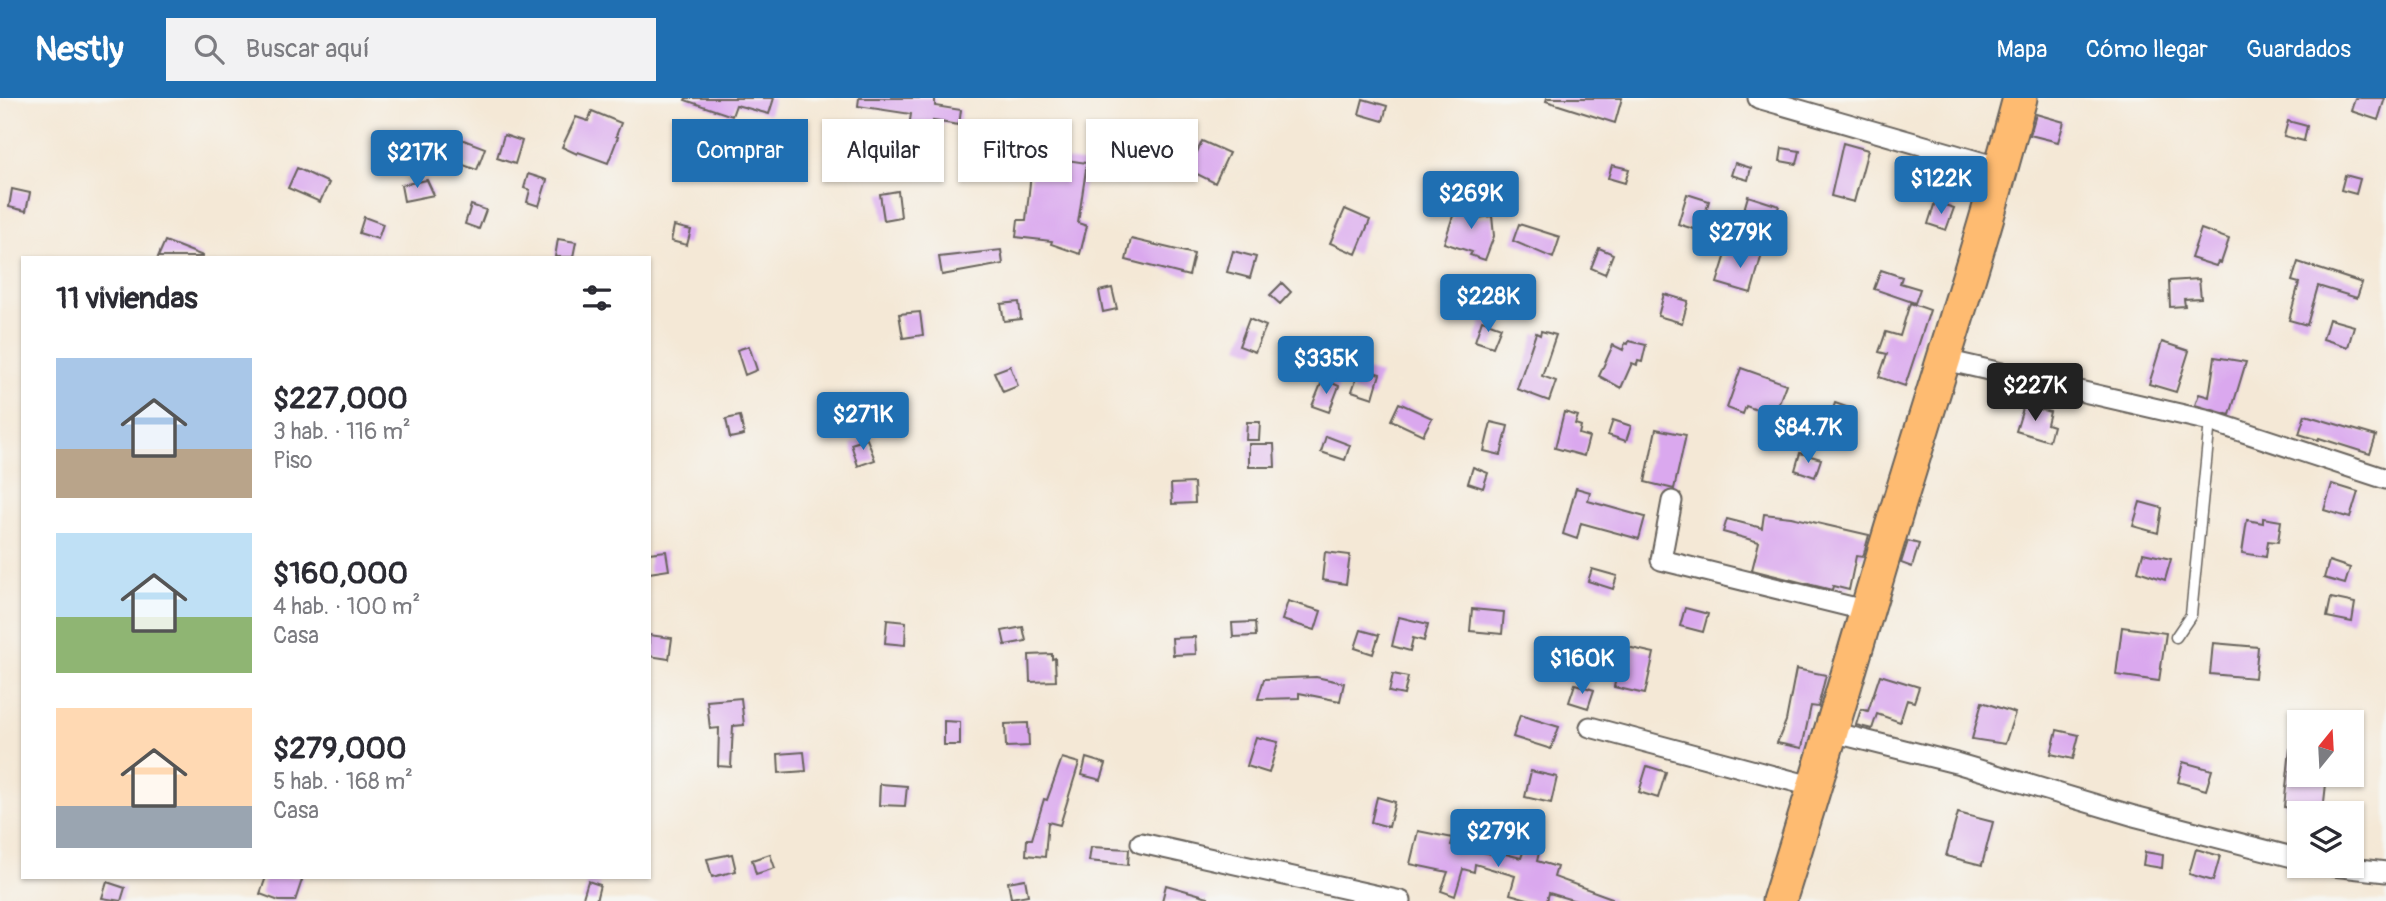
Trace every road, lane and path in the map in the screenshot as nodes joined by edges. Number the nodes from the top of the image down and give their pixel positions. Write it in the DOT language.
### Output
graph roads {
  1 [pos="1758,98"];
  2 [pos="2020,98"];
  3 [pos="2001,168"];
  4 [pos="1945,360"];
  5 [pos="2210,421"];
  6 [pos="2386,480"];
  7 [pos="1672,501"];
  8 [pos="1868,611"];
  9 [pos="2176,637"];
  10 [pos="1590,727"];
  11 [pos="1832,732"];
  12 [pos="1815,788"];
  13 [pos="1140,843"];
  14 [pos="2287,856"];
  15 [pos="2364,870"];
  16 [pos="2386,872"];
  17 [pos="1401,901"];
  18 [pos="1779,901"];
  1 -- 3 [label="street"];
  2 -- 3 [label="highway"];
  3 -- 4 [label="highway"];
  4 -- 5 [label="street"];
  4 -- 8 [label="highway"];
  5 -- 6 [label="street"];
  5 -- 9 [label="lane"];
  7 -- 8 [label="street"];
  8 -- 11 [label="highway"];
  10 -- 12 [label="street"];
  11 -- 12 [label="highway"];
  11 -- 14 [label="street"];
  12 -- 18 [label="highway"];
  13 -- 17 [label="street"];
  15 -- 16 [label="street"];
}
